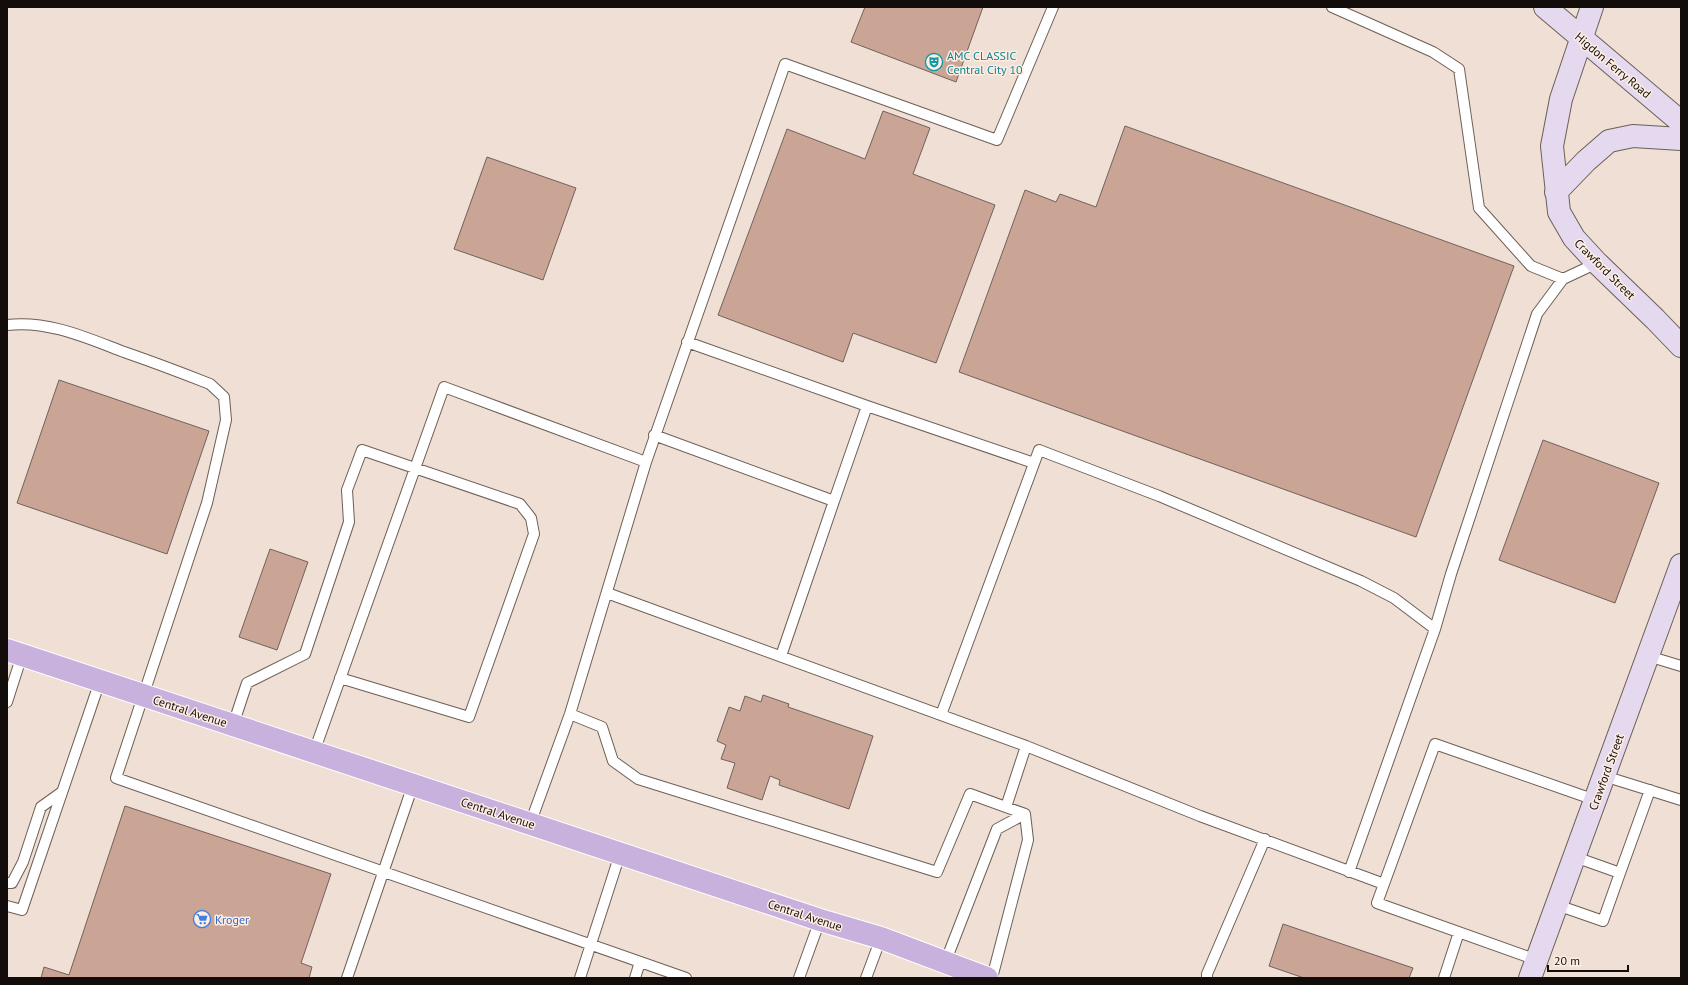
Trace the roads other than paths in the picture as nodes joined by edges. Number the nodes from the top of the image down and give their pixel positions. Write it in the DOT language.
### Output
graph roads {
  1 [pos="1053,7"];
  2 [pos="1332,7"];
  3 [pos="1545,7"];
  4 [pos="1592,7"];
  5 [pos="1582,38"];
  6 [pos="1681,122"];
  7 [pos="1681,139"];
  8 [pos="1556,192"];
  9 [pos="1597,263"];
  10 [pos="1563,279"];
  11 [pos="7,325"];
  12 [pos="687,342"];
  13 [pos="1681,346"];
  14 [pos="867,406"];
  15 [pos="654,435"];
  16 [pos="646,462"];
  17 [pos="1034,463"];
  18 [pos="416,468"];
  19 [pos="834,501"];
  20 [pos="1681,565"];
  21 [pos="607,593"];
  22 [pos="1435,629"];
  23 [pos="15,653"];
  24 [pos="781,656"];
  25 [pos="1648,656"];
  26 [pos="1681,666"];
  27 [pos="340,678"];
  28 [pos="100,681"];
  29 [pos="144,696"];
  30 [pos="7,702"];
  31 [pos="570,714"];
  32 [pos="941,715"];
  33 [pos="233,725"];
  34 [pos="1026,746"];
  35 [pos="314,752"];
  36 [pos="1604,776"];
  37 [pos="413,785"];
  38 [pos="1650,790"];
  39 [pos="62,792"];
  40 [pos="1595,800"];
  41 [pos="1681,800"];
  42 [pos="1006,807"];
  43 [pos="1025,814"];
  44 [pos="530,824"];
  45 [pos="1265,839"];
  46 [pos="620,854"];
  47 [pos="1575,857"];
  48 [pos="385,871"];
  49 [pos="1349,872"];
  50 [pos="1620,873"];
  51 [pos="7,883"];
  52 [pos="1384,884"];
  53 [pos="1557,905"];
  54 [pos="7,906"];
  55 [pos="820,920"];
  56 [pos="1459,932"];
  57 [pos="881,938"];
  58 [pos="590,945"];
  59 [pos="640,962"];
  60 [pos="945,963"];
  61 [pos="1534,969"];
  62 [pos="347,978"];
  63 [pos="580,978"];
  64 [pos="635,978"];
  65 [pos="686,978"];
  66 [pos="799,978"];
  67 [pos="866,978"];
  68 [pos="987,978"];
  69 [pos="992,978"];
  70 [pos="1207,978"];
  71 [pos="1444,978"];
  1 -- 12 [label="lane"];
  2 -- 10 [label="lane"];
  3 -- 5 [label="street, Higdon Ferry Road"];
  4 -- 5 [label="street, Crawford Street"];
  5 -- 6 [label="street, Higdon Ferry Road"];
  5 -- 8 [label="street, Crawford Street"];
  7 -- 8 [label="street"];
  8 -- 9 [label="street, Crawford Street"];
  9 -- 10 [label="lane"];
  9 -- 13 [label="street, Crawford Street"];
  10 -- 22 [label="lane"];
  11 -- 29 [label="lane"];
  12 -- 14 [label="lane"];
  12 -- 15 [label="lane"];
  14 -- 17 [label="lane"];
  14 -- 19 [label="lane"];
  15 -- 16 [label="lane"];
  15 -- 19 [label="lane"];
  16 -- 18 [label="lane"];
  16 -- 21 [label="lane"];
  17 -- 22 [label="lane"];
  17 -- 32 [label="lane"];
  18 -- 27 [label="lane"];
  18 -- 27 [label="lane"];
  18 -- 33 [label="lane"];
  19 -- 24 [label="lane"];
  20 -- 25 [label="street, Crawford Street"];
  21 -- 24 [label="lane"];
  21 -- 31 [label="lane"];
  22 -- 49 [label="lane"];
  23 -- 28 [label="main road, Central Avenue"];
  23 -- 30 [label="lane"];
  24 -- 32 [label="lane"];
  25 -- 26 [label="lane"];
  25 -- 36 [label="street, Crawford Street"];
  27 -- 35 [label="lane"];
  28 -- 29 [label="main road, Central Avenue"];
  28 -- 39 [label="lane"];
  29 -- 33 [label="main road, Central Avenue"];
  29 -- 48 [label="lane"];
  31 -- 42 [label="lane"];
  31 -- 44 [label="lane"];
  32 -- 34 [label="lane"];
  33 -- 35 [label="main road, Central Avenue"];
  34 -- 42 [label="lane"];
  34 -- 45 [label="lane"];
  35 -- 37 [label="main road, Central Avenue"];
  36 -- 38 [label="lane"];
  36 -- 40 [label="street, Crawford Street"];
  37 -- 44 [label="main road, Central Avenue"];
  37 -- 48 [label="lane"];
  38 -- 41 [label="lane"];
  38 -- 50 [label="lane"];
  39 -- 51 [label="lane"];
  39 -- 54 [label="lane"];
  40 -- 47 [label="street, Crawford Street"];
  40 -- 52 [label="lane"];
  42 -- 43 [label="lane"];
  43 -- 60 [label="lane"];
  43 -- 69 [label="lane"];
  44 -- 46 [label="main road, Central Avenue"];
  45 -- 49 [label="lane"];
  45 -- 70 [label="lane"];
  46 -- 55 [label="main road, Central Avenue"];
  46 -- 58 [label="lane"];
  47 -- 50 [label="lane"];
  47 -- 53 [label="street, Crawford Street"];
  48 -- 58 [label="lane"];
  48 -- 62 [label="lane"];
  49 -- 52 [label="lane"];
  50 -- 53 [label="lane"];
  52 -- 56 [label="lane"];
  53 -- 61 [label="street, Crawford Street"];
  55 -- 57 [label="main road, Central Avenue"];
  55 -- 66 [label="lane"];
  56 -- 61 [label="lane"];
  56 -- 71 [label="lane"];
  57 -- 60 [label="main road, Central Avenue"];
  57 -- 67 [label="lane"];
  58 -- 59 [label="lane"];
  58 -- 63 [label="lane"];
  59 -- 64 [label="lane"];
  59 -- 65 [label="lane"];
  60 -- 68 [label="main road, Central Avenue"];
}
